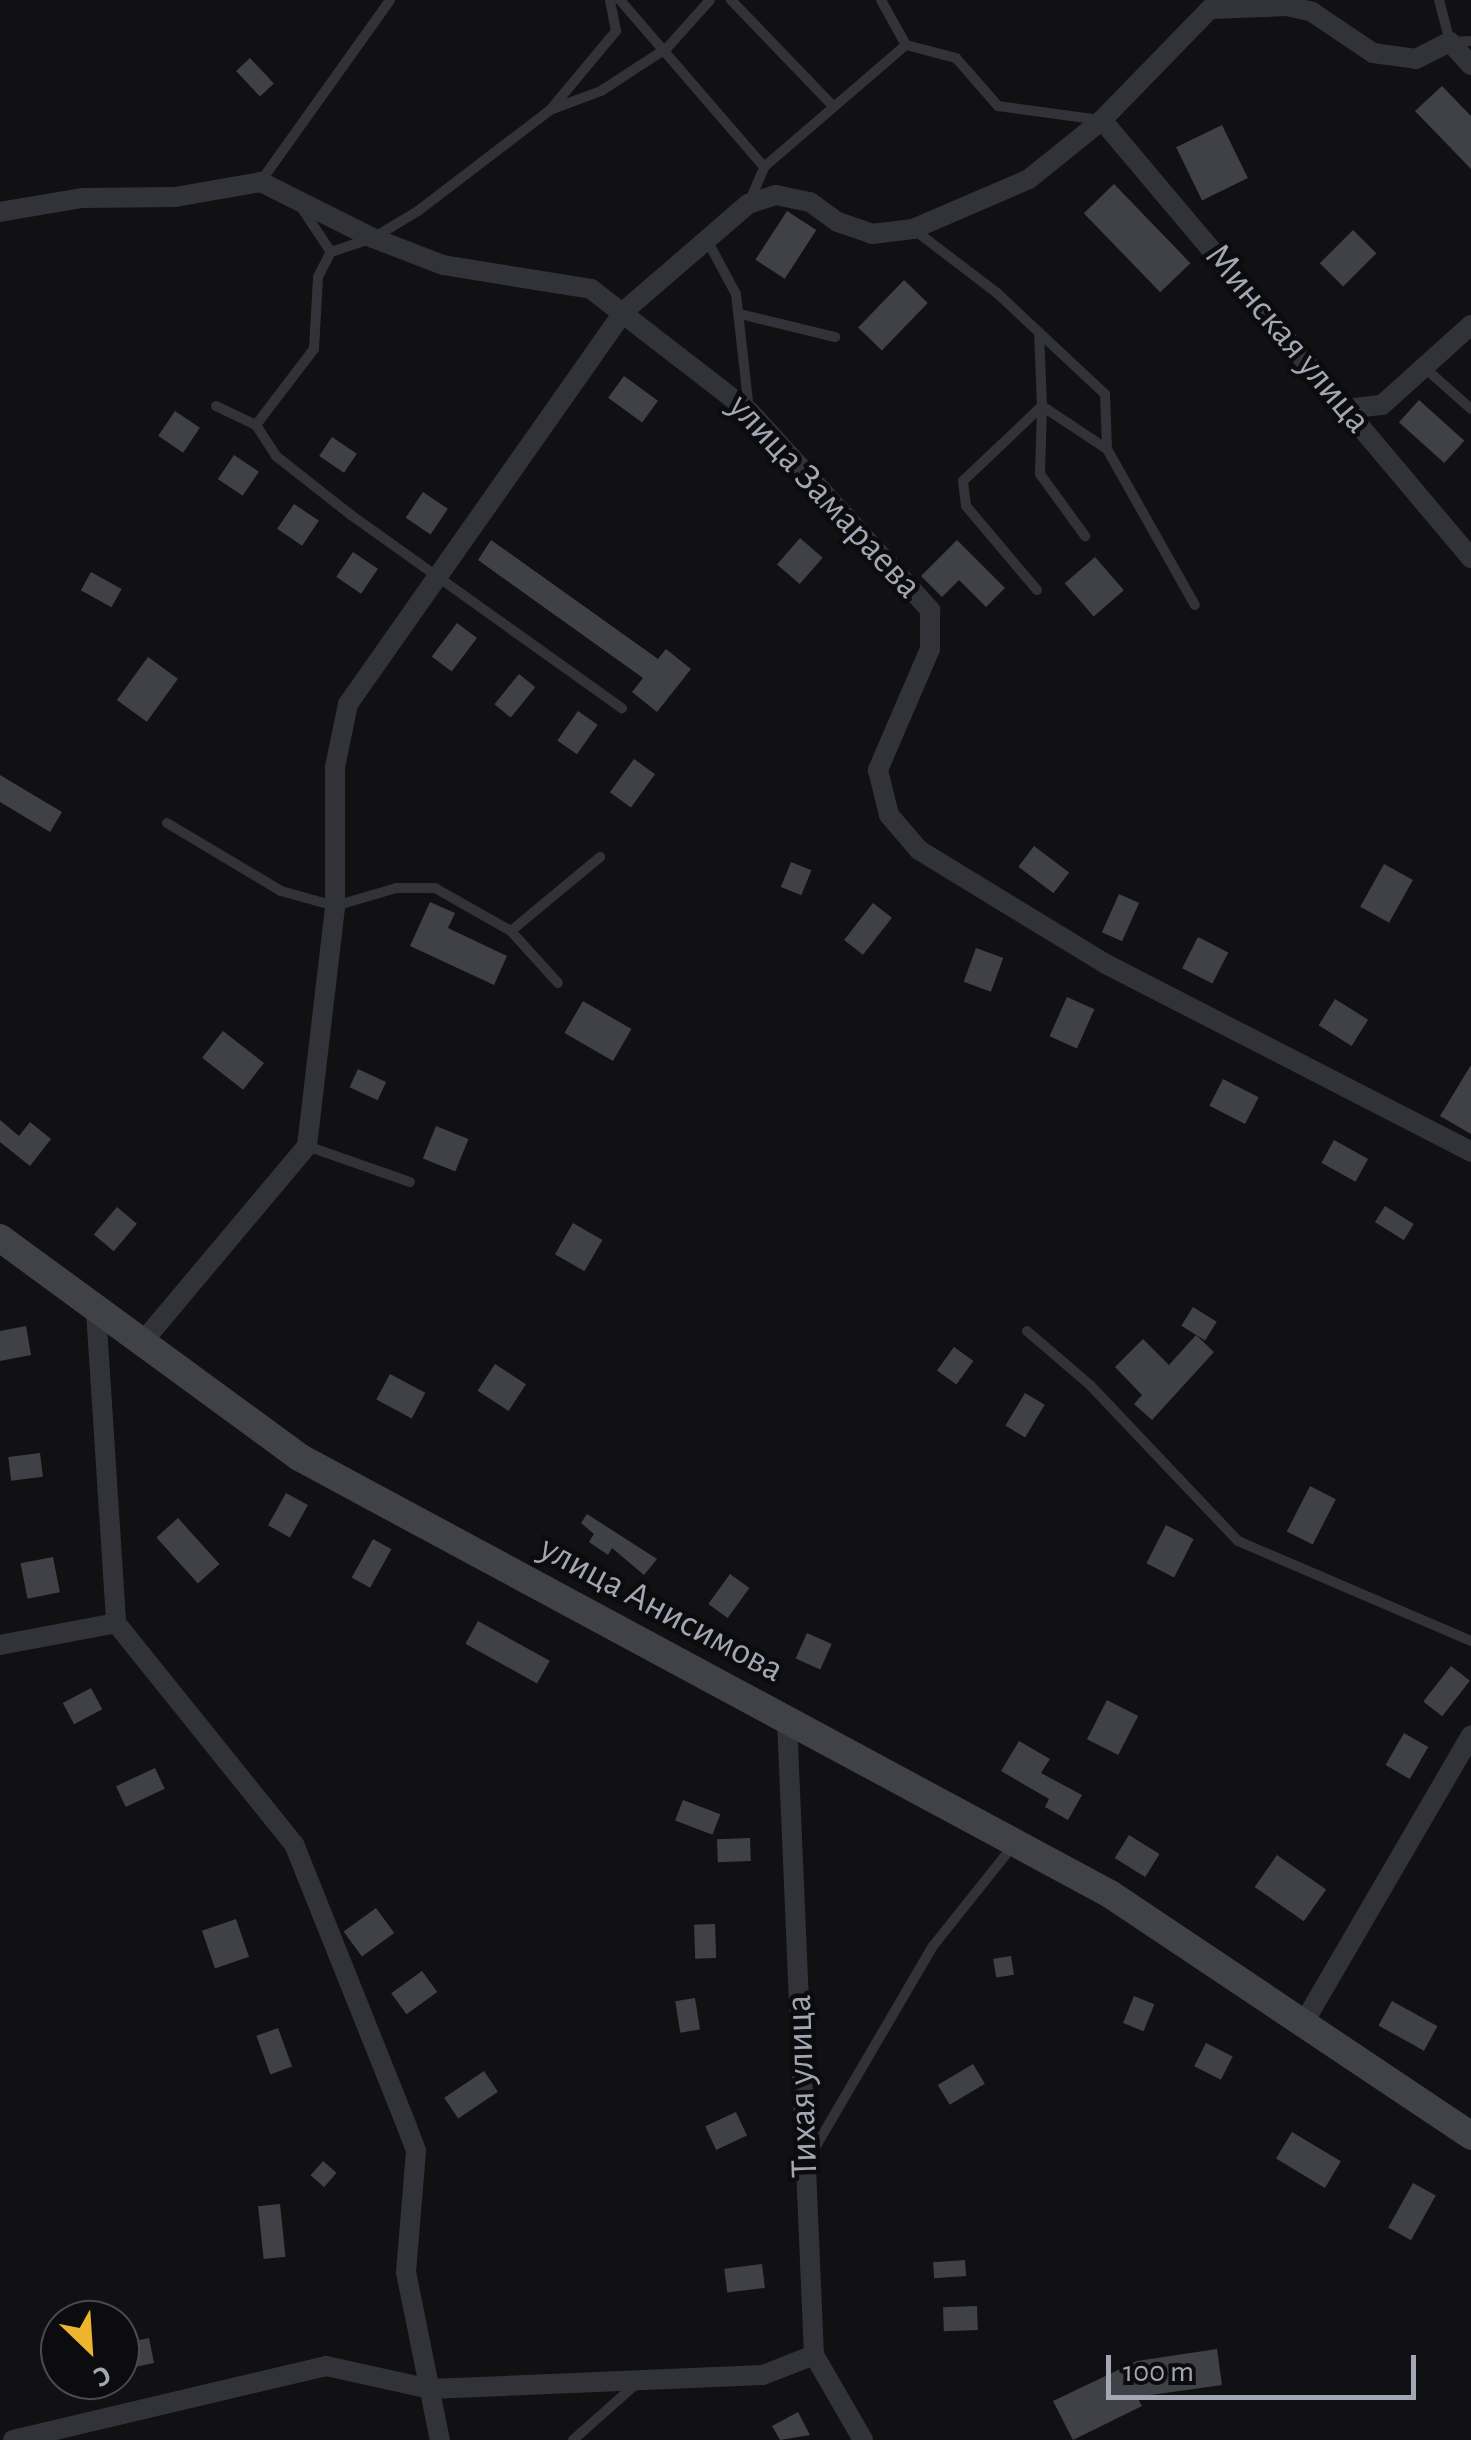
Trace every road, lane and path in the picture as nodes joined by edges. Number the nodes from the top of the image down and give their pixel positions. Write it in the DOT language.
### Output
graph roads {
  1 [pos="390,0"];
  2 [pos="610,0"];
  3 [pos="620,0"];
  4 [pos="710,0"];
  5 [pos="731,0"];
  6 [pos="881,0"];
  7 [pos="1439,0"];
  8 [pos="1212,4"];
  9 [pos="1460,41"];
  10 [pos="906,45"];
  11 [pos="667,48"];
  12 [pos="1471,66"];
  13 [pos="832,105"];
  14 [pos="550,110"];
  15 [pos="1102,120"];
  16 [pos="764,166"];
  17 [pos="261,182"];
  18 [pos="292,194"];
  19 [pos="748,204"];
  20 [pos="0,212"];
  21 [pos="912,229"];
  22 [pos="372,238"];
  23 [pos="706,239"];
  24 [pos="331,252"];
  25 [pos="623,312"];
  26 [pos="740,314"];
  27 [pos="1471,324"];
  28 [pos="1038,332"];
  29 [pos="834,337"];
  30 [pos="1426,370"];
  31 [pos="216,406"];
  32 [pos="1042,406"];
  33 [pos="1346,409"];
  34 [pos="1471,409"];
  35 [pos="750,412"];
  36 [pos="256,425"];
  37 [pos="1107,449"];
  38 [pos="1085,536"];
  39 [pos="1471,558"];
  40 [pos="440,573"];
  41 [pos="1037,590"];
  42 [pos="1195,604"];
  43 [pos="622,708"];
  44 [pos="167,823"];
  45 [pos="600,856"];
  46 [pos="334,906"];
  47 [pos="512,931"];
  48 [pos="558,982"];
  49 [pos="307,1146"];
  50 [pos="1471,1152"];
  51 [pos="410,1182"];
  52 [pos="0,1238"];
  53 [pos="96,1311"];
  54 [pos="1027,1331"];
  55 [pos="140,1345"];
  56 [pos="116,1623"];
  57 [pos="1471,1641"];
  58 [pos="0,1645"];
  59 [pos="787,1720"];
  60 [pos="1471,1735"];
  61 [pos="1015,1843"];
  62 [pos="1303,2024"];
  63 [pos="1471,2136"];
  64 [pos="806,2163"];
  65 [pos="814,2356"];
  66 [pos="642,2378"];
  67 [pos="431,2389"];
  68 [pos="12,2440"];
  69 [pos="440,2440"];
  70 [pos="573,2440"];
  71 [pos="863,2440"];
  1 -- 17 [label="lane"];
  2 -- 14 [label="lane"];
  3 -- 11 [label="lane"];
  4 -- 11 [label="lane"];
  5 -- 13 [label="lane"];
  6 -- 10 [label="lane"];
  7 -- 9 [label="lane"];
  8 -- 9 [label="street"];
  8 -- 15 [label="street"];
  9 -- 12 [label="street"];
  10 -- 13 [label="lane"];
  10 -- 15 [label="lane"];
  11 -- 14 [label="lane"];
  11 -- 16 [label="lane"];
  13 -- 16 [label="lane"];
  14 -- 22 [label="lane"];
  15 -- 21 [label="street"];
  15 -- 33 [label="street, Минская улица"];
  16 -- 19 [label="lane"];
  17 -- 18 [label="street, улица Замараева"];
  17 -- 20 [label="street"];
  18 -- 22 [label="street, улица Замараева"];
  18 -- 24 [label="lane"];
  19 -- 21 [label="street"];
  19 -- 23 [label="street"];
  21 -- 28 [label="lane"];
  22 -- 24 [label="lane"];
  22 -- 25 [label="street, улица Замараева"];
  23 -- 25 [label="street"];
  23 -- 26 [label="lane"];
  24 -- 36 [label="lane"];
  25 -- 35 [label="street, улица Замараева"];
  25 -- 40 [label="street"];
  26 -- 29 [label="lane"];
  26 -- 35 [label="lane"];
  27 -- 30 [label="street"];
  28 -- 32 [label="lane"];
  28 -- 37 [label="lane"];
  30 -- 33 [label="street"];
  30 -- 34 [label="lane"];
  31 -- 36 [label="lane"];
  32 -- 37 [label="lane"];
  32 -- 38 [label="lane"];
  32 -- 41 [label="lane"];
  33 -- 39 [label="street, Минская улица"];
  35 -- 50 [label="street, улица Замараева"];
  36 -- 40 [label="lane"];
  37 -- 42 [label="lane"];
  40 -- 43 [label="lane"];
  40 -- 46 [label="street"];
  44 -- 46 [label="lane"];
  45 -- 47 [label="lane"];
  46 -- 47 [label="lane"];
  46 -- 49 [label="street"];
  47 -- 48 [label="lane"];
  49 -- 51 [label="lane"];
  49 -- 55 [label="street"];
  52 -- 53 [label="street, улица Анисимова"];
  53 -- 55 [label="street, улица Анисимова"];
  53 -- 56 [label="street"];
  54 -- 57 [label="lane"];
  55 -- 59 [label="street, улица Анисимова"];
  56 -- 58 [label="street"];
  56 -- 67 [label="street"];
  59 -- 61 [label="street, улица Анисимова"];
  59 -- 64 [label="street, Тихая улица"];
  60 -- 62 [label="street"];
  61 -- 62 [label="street, улица Анисимова"];
  61 -- 64 [label="lane"];
  62 -- 63 [label="street, улица Анисимова"];
  64 -- 65 [label="street, Тихая улица"];
  65 -- 66 [label="street"];
  65 -- 71 [label="street, Тихая улица"];
  66 -- 67 [label="street"];
  66 -- 70 [label="lane"];
  67 -- 68 [label="street"];
  67 -- 69 [label="street"];
}
